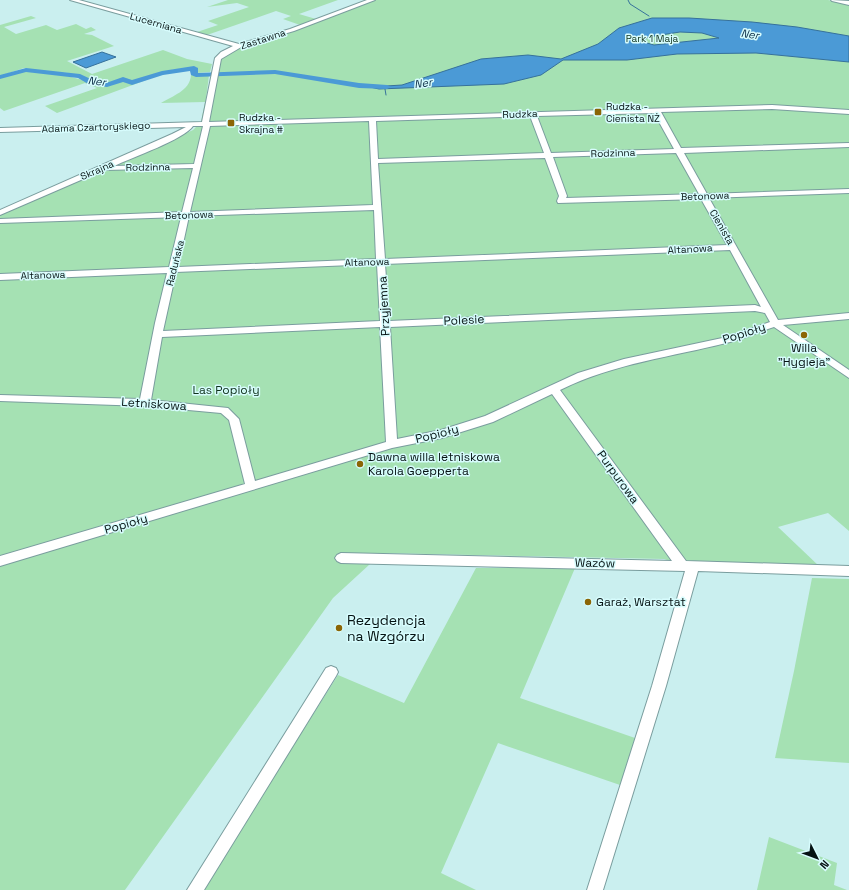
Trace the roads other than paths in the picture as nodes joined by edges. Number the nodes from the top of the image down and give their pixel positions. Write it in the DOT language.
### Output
graph roads {
  1 [pos="73,0"];
  2 [pos="372,0"];
  3 [pos="834,0"];
  4 [pos="849,3"];
  5 [pos="239,46"];
  6 [pos="656,110"];
  7 [pos="849,112"];
  8 [pos="533,114"];
  9 [pos="372,119"];
  10 [pos="191,124"];
  11 [pos="206,124"];
  12 [pos="0,130"];
  13 [pos="849,145"];
  14 [pos="678,151"];
  15 [pos="548,155"];
  16 [pos="376,161"];
  17 [pos="196,166"];
  18 [pos="101,168"];
  19 [pos="849,191"];
  20 [pos="704,196"];
  21 [pos="378,207"];
  22 [pos="0,213"];
  23 [pos="186,215"];
  24 [pos="0,221"];
  25 [pos="734,246"];
  26 [pos="382,262"];
  27 [pos="174,270"];
  28 [pos="0,277"];
  29 [pos="769,311"];
  30 [pos="849,316"];
  31 [pos="775,323"];
  32 [pos="385,324"];
  33 [pos="158,334"];
  34 [pos="849,375"];
  35 [pos="554,389"];
  36 [pos="0,398"];
  37 [pos="145,403"];
  38 [pos="392,444"];
  39 [pos="251,486"];
  40 [pos="341,558"];
  41 [pos="0,561"];
  42 [pos="688,566"];
  43 [pos="849,572"];
  44 [pos="331,672"];
  45 [pos="195,890"];
  46 [pos="595,890"];
  1 -- 5 [label="street, Lucerniana"];
  2 -- 5 [label="street, Zastawna"];
  3 -- 4 [label="street"];
  5 -- 11 [label="street, Zastawna"];
  6 -- 7 [label="street, Rudzka"];
  6 -- 8 [label="street, Rudzka"];
  6 -- 14 [label="street, Cienista"];
  8 -- 9 [label="street, Rudzka"];
  8 -- 15 [label="street"];
  9 -- 11 [label="street, Rudzka"];
  9 -- 16 [label="street, Przyjemna"];
  10 -- 11 [label="street, Rudzka"];
  10 -- 12 [label="street, Adama Czartoryskiego"];
  10 -- 18 [label="street, Skrajna"];
  11 -- 17 [label="street, Raduńska"];
  13 -- 14 [label="street, Rodzinna"];
  14 -- 15 [label="street, Rodzinna"];
  14 -- 20 [label="street, Cienista"];
  15 -- 16 [label="street, Rodzinna"];
  15 -- 20 [label="street, Betonowa"];
  16 -- 21 [label="street, Przyjemna"];
  17 -- 18 [label="street, Rodzinna"];
  17 -- 23 [label="street, Raduńska"];
  18 -- 22 [label="street, Skrajna"];
  19 -- 20 [label="street, Betonowa"];
  20 -- 25 [label="street, Cienista"];
  21 -- 23 [label="street, Betonowa"];
  21 -- 26 [label="street, Przyjemna"];
  23 -- 24 [label="street, Betonowa"];
  23 -- 27 [label="street, Raduńska"];
  25 -- 26 [label="street, Altanowa"];
  25 -- 29 [label="street, Cienista"];
  26 -- 27 [label="street, Altanowa"];
  26 -- 32 [label="street, Przyjemna"];
  27 -- 28 [label="street, Altanowa"];
  27 -- 33 [label="street, Raduńska"];
  29 -- 31 [label="street, Cienista"];
  29 -- 32 [label="street, Polesie"];
  30 -- 31 [label="street, Popioły"];
  31 -- 34 [label="street"];
  31 -- 35 [label="street, Popioły"];
  32 -- 33 [label="street, Polesie"];
  32 -- 38 [label="street, Przyjemna"];
  33 -- 37 [label="street, Raduńska"];
  35 -- 38 [label="street, Popioły"];
  35 -- 42 [label="street, Purpurowa"];
  36 -- 37 [label="street, Letniskowa"];
  37 -- 39 [label="street, Letniskowa"];
  38 -- 39 [label="street, Popioły"];
  39 -- 41 [label="street, Popioły"];
  40 -- 42 [label="street, Wazów"];
  42 -- 43 [label="street, Wazów"];
  42 -- 46 [label="street"];
  44 -- 45 [label="street"];
}
